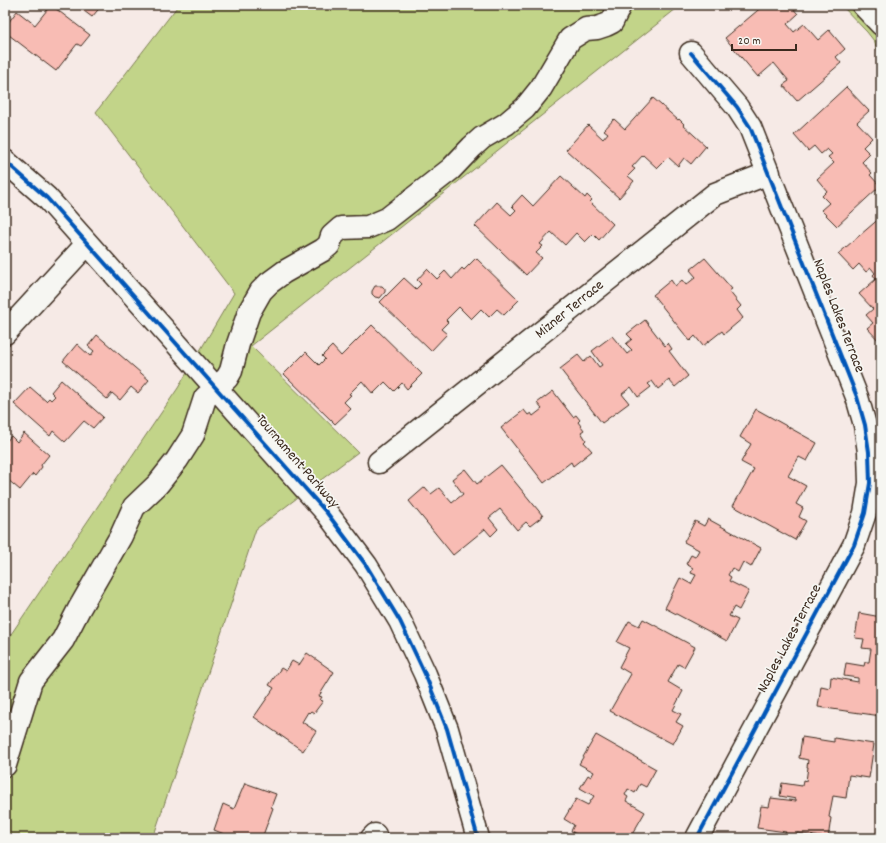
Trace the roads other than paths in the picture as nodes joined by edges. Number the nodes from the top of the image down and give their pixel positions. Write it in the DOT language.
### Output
graph roads {
  1 [pos="620,5"];
  2 [pos="863,5"];
  3 [pos="881,24"];
  4 [pos="691,52"];
  5 [pos="5,161"];
  6 [pos="769,173"];
  7 [pos="87,244"];
  8 [pos="5,333"];
  9 [pos="216,388"];
  10 [pos="379,462"];
  11 [pos="5,765"];
  12 [pos="478,838"];
  13 [pos="697,838"];
  1 -- 9 [label="street"];
  2 -- 3 [label="street"];
  4 -- 6 [label="street, Naples Lakes Terrace"];
  5 -- 7 [label="street, Tournament Parkway"];
  6 -- 10 [label="street, Mizner Terrace"];
  6 -- 13 [label="street, Naples Lakes Terrace"];
  7 -- 8 [label="street"];
  7 -- 9 [label="street, Tournament Parkway"];
  9 -- 11 [label="street"];
  9 -- 12 [label="street, Tournament Parkway"];
}
